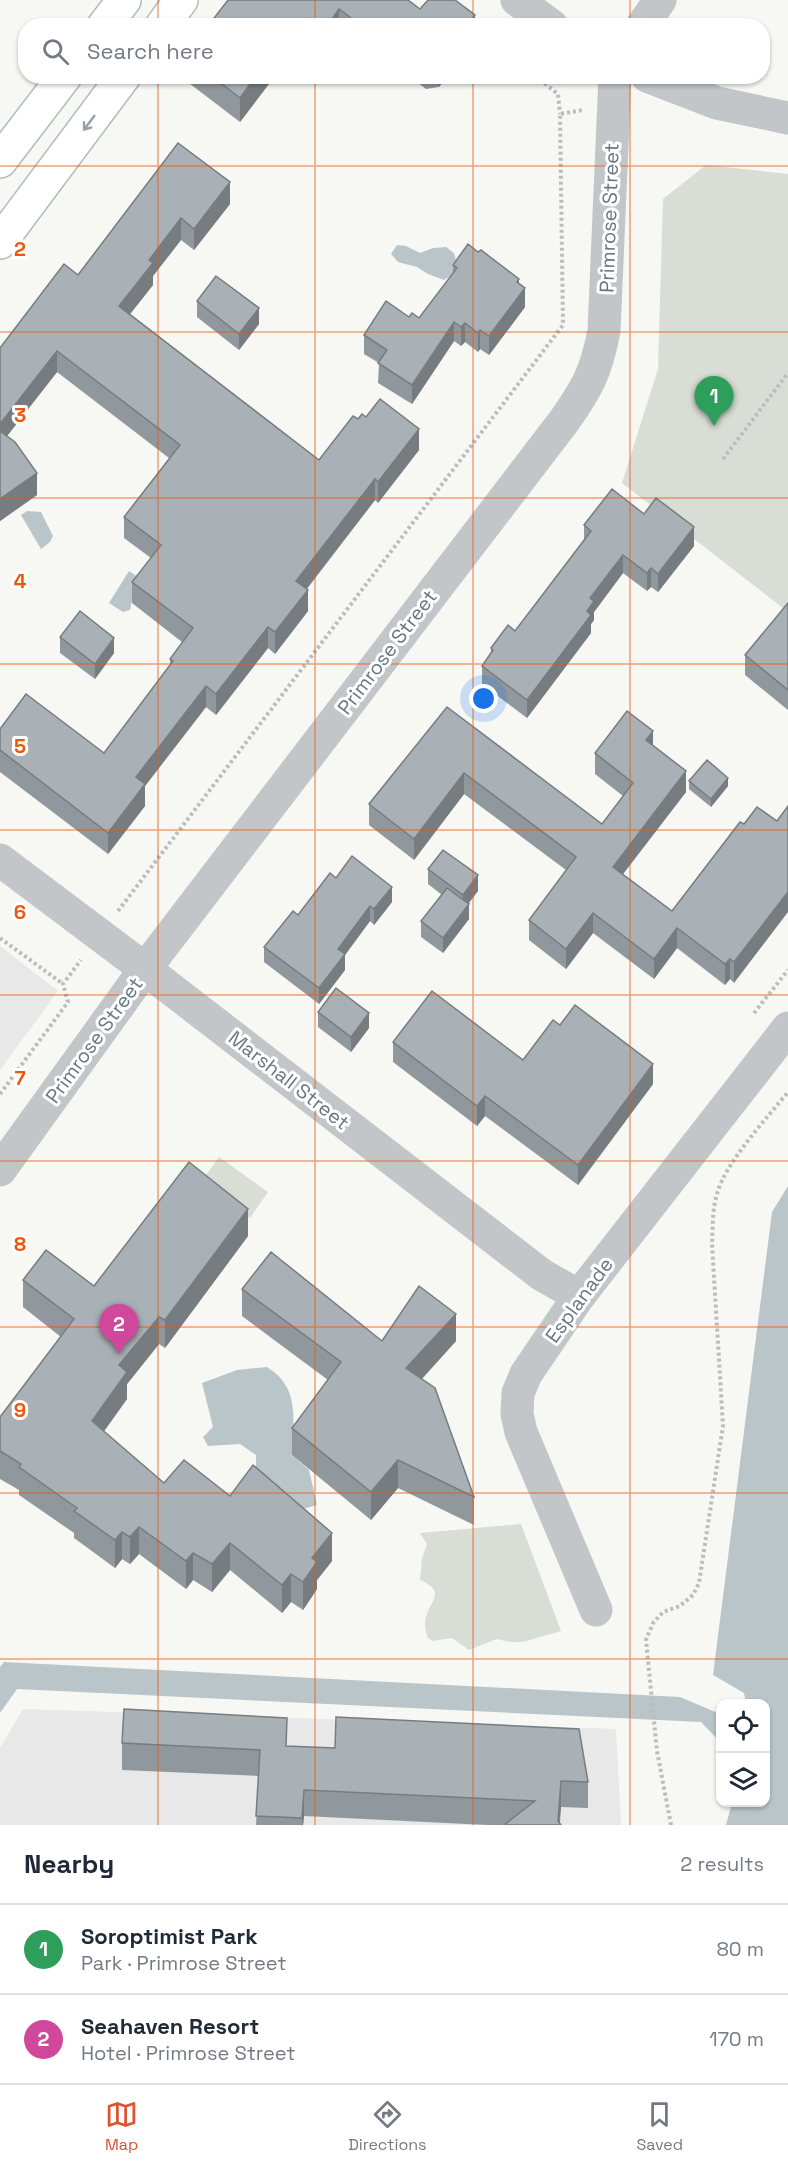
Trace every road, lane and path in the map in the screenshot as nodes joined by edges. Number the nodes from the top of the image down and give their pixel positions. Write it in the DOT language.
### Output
graph roads {
  1 [pos="124,0"];
  2 [pos="181,0"];
  3 [pos="518,0"];
  4 [pos="660,0"];
  5 [pos="110,18"];
  6 [pos="168,18"];
  7 [pos="542,18"];
  8 [pos="648,18"];
  9 [pos="59,84"];
  10 [pos="118,84"];
  11 [pos="545,84"];
  12 [pos="668,84"];
  13 [pos="614,91"];
  14 [pos="560,114"];
  15 [pos="788,118"];
  16 [pos="0,161"];
  17 [pos="0,242"];
  18 [pos="788,373"];
  19 [pos="723,459"];
  20 [pos="0,860"];
  21 [pos="100,935"];
  22 [pos="0,938"];
  23 [pos="145,969"];
  24 [pos="788,970"];
  25 [pos="63,984"];
  26 [pos="754,1013"];
  27 [pos="788,1028"];
  28 [pos="788,1092"];
  29 [pos="0,1094"];
  30 [pos="0,1170"];
  31 [pos="579,1296"];
  32 [pos="596,1610"];
  33 [pos="671,1825"];
  1 -- 5 [label="main road"];
  2 -- 6 [label="main road"];
  3 -- 7 [label="street"];
  4 -- 8 [label="street"];
  9 -- 16 [label="main road"];
  10 -- 17 [label="main road, one-way"];
  11 -- 14 [label="path"];
  12 -- 15 [label="street"];
  13 -- 14 [label="path"];
  13 -- 23 [label="street, Primrose Street"];
  14 -- 21 [label="path"];
  18 -- 19 [label="path"];
  20 -- 21 [label="street, Marshall Street"];
  21 -- 23 [label="street, Marshall Street"];
  21 -- 25 [label="path"];
  22 -- 25 [label="path"];
  23 -- 30 [label="street, Primrose Street"];
  23 -- 31 [label="street, Marshall Street"];
  24 -- 26 [label="path"];
  25 -- 29 [label="path"];
  27 -- 31 [label="street, Esplanade"];
  28 -- 33 [label="path"];
  31 -- 32 [label="street, Esplanade"];
}
